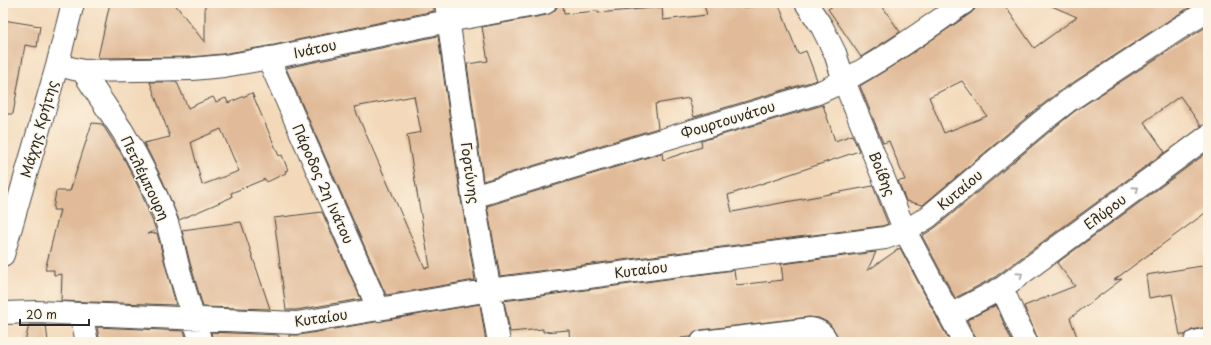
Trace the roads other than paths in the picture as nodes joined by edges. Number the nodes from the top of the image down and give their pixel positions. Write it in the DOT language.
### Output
graph roads {
  1 [pos="73,3"];
  2 [pos="545,3"];
  3 [pos="806,3"];
  4 [pos="964,3"];
  5 [pos="939,10"];
  6 [pos="1208,11"];
  7 [pos="447,12"];
  8 [pos="268,58"];
  9 [pos="57,66"];
  10 [pos="83,71"];
  11 [pos="844,81"];
  12 [pos="1208,136"];
  13 [pos="473,197"];
  14 [pos="905,231"];
  15 [pos="3,255"];
  16 [pos="1002,288"];
  17 [pos="490,290"];
  18 [pos="380,310"];
  19 [pos="3,313"];
  20 [pos="81,314"];
  21 [pos="950,315"];
  22 [pos="193,318"];
  23 [pos="1208,339"];
  24 [pos="87,342"];
  25 [pos="201,342"];
  26 [pos="499,342"];
  27 [pos="702,342"];
  28 [pos="828,342"];
  29 [pos="964,342"];
  30 [pos="1026,342"];
  31 [pos="1195,342"];
  1 -- 9 [label="street, Μάχης Κρήτης"];
  2 -- 7 [label="street, Ινάτου"];
  3 -- 11 [label="street, Βοίβης"];
  4 -- 5 [label="street, Φουρτουνάτου"];
  5 -- 11 [label="street, Φουρτουνάτου"];
  6 -- 14 [label="street, Κυταίου"];
  7 -- 8 [label="street, Ινάτου"];
  7 -- 13 [label="street, Γορτύνης"];
  8 -- 10 [label="street, Ινάτου"];
  8 -- 18 [label="street, Πάροδος 2η Ινάτου"];
  9 -- 10 [label="street"];
  9 -- 15 [label="street, Μάχης Κρήτης"];
  10 -- 22 [label="street, Πετλέμπουρη"];
  11 -- 13 [label="street, Φουρτουνάτου"];
  11 -- 14 [label="street, Βοίβης"];
  16 -- 12 [label="street, Ελύρου, one-way"];
  13 -- 17 [label="street, Γορτύνης"];
  14 -- 17 [label="street, Κυταίου"];
  14 -- 21 [label="street, Βοίβης"];
  16 -- 21 [label="street, Ελύρου"];
  16 -- 30 [label="street"];
  17 -- 18 [label="street, Κυταίου"];
  17 -- 26 [label="street, Γορτύνης"];
  18 -- 22 [label="street, Κυταίου"];
  19 -- 20 [label="street, Κυταίου"];
  20 -- 22 [label="street, Κυταίου"];
  20 -- 24 [label="street"];
  21 -- 29 [label="street, Βοίβης"];
  22 -- 25 [label="street, Πετλέμπουρη"];
  23 -- 31 [label="street"];
  27 -- 28 [label="street"];
}
